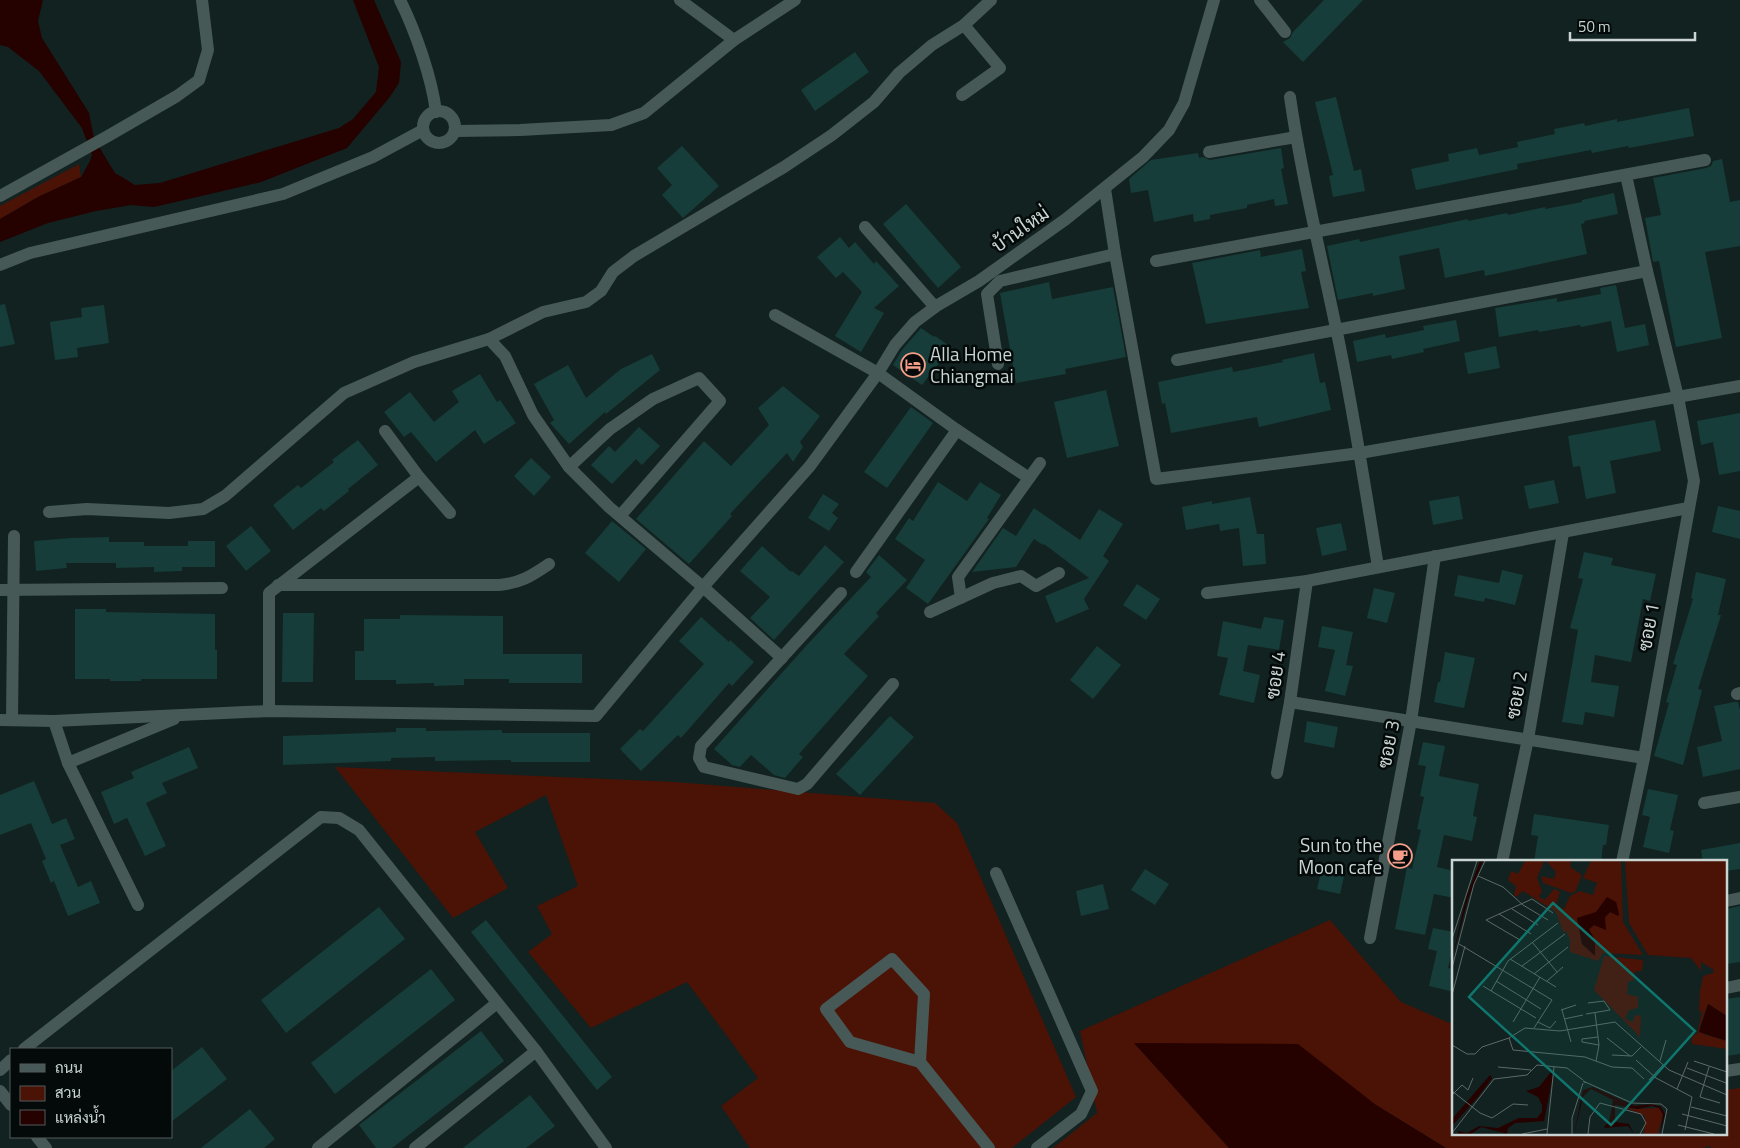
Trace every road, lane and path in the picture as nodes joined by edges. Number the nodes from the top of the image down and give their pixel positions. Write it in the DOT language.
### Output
graph roads {
  1 [pos="202,0"];
  2 [pos="400,0"];
  3 [pos="680,0"];
  4 [pos="795,0"];
  5 [pos="991,0"];
  6 [pos="1214,0"];
  7 [pos="1260,0"];
  8 [pos="964,26"];
  9 [pos="1284,32"];
  10 [pos="734,40"];
  11 [pos="962,95"];
  12 [pos="1290,96"];
  13 [pos="436,112"];
  14 [pos="424,130"];
  15 [pos="455,131"];
  16 [pos="1296,137"];
  17 [pos="1209,152"];
  18 [pos="1705,160"];
  19 [pos="1626,175"];
  20 [pos="1105,189"];
  21 [pos="0,196"];
  22 [pos="865,227"];
  23 [pos="1315,231"];
  24 [pos="1115,254"];
  25 [pos="1156,260"];
  26 [pos="0,265"];
  27 [pos="1647,271"];
  28 [pos="935,307"];
  29 [pos="775,315"];
  30 [pos="1336,330"];
  31 [pos="489,339"];
  32 [pos="1177,360"];
  33 [pos="998,364"];
  34 [pos="878,372"];
  35 [pos="1740,386"];
  36 [pos="1678,397"];
  37 [pos="957,430"];
  38 [pos="385,431"];
  39 [pos="1360,453"];
  40 [pos="1040,463"];
  41 [pos="569,467"];
  42 [pos="420,477"];
  43 [pos="1029,478"];
  44 [pos="1688,508"];
  45 [pos="49,512"];
  46 [pos="450,514"];
  47 [pos="620,516"];
  48 [pos="1563,533"];
  49 [pos="14,536"];
  50 [pos="1435,556"];
  51 [pos="549,564"];
  52 [pos="1378,567"];
  53 [pos="856,572"];
  54 [pos="1059,573"];
  55 [pos="1307,581"];
  56 [pos="278,585"];
  57 [pos="703,587"];
  58 [pos="222,588"];
  59 [pos="0,590"];
  60 [pos="14,590"];
  61 [pos="1208,592"];
  62 [pos="842,593"];
  63 [pos="961,598"];
  64 [pos="930,612"];
  65 [pos="782,658"];
  66 [pos="893,684"];
  67 [pos="1290,702"];
  68 [pos="269,711"];
  69 [pos="182,716"];
  70 [pos="6,720"];
  71 [pos="1411,721"];
  72 [pos="54,722"];
  73 [pos="1528,739"];
  74 [pos="1644,758"];
  75 [pos="68,763"];
  76 [pos="1277,773"];
  77 [pos="1740,797"];
  78 [pos="1704,803"];
  79 [pos="1502,860"];
  80 [pos="1622,860"];
  81 [pos="996,872"];
  82 [pos="138,905"];
  83 [pos="1370,938"];
  84 [pos="497,1003"];
  85 [pos="25,1048"];
  86 [pos="536,1051"];
  87 [pos="10,1061"];
  88 [pos="920,1062"];
  89 [pos="0,1070"];
  90 [pos="0,1091"];
  91 [pos="10,1104"];
  92 [pos="38,1138"];
  93 [pos="46,1148"];
  94 [pos="318,1148"];
  95 [pos="415,1148"];
  96 [pos="606,1148"];
  97 [pos="989,1148"];
  98 [pos="1037,1148"];
  1 -- 21 [label="street"];
  2 -- 13 [label="street"];
  3 -- 10 [label="street"];
  4 -- 10 [label="street"];
  5 -- 8 [label="street"];
  6 -- 20 [label="street, บ้านใหม่"];
  7 -- 9 [label="street"];
  8 -- 11 [label="street"];
  8 -- 31 [label="street"];
  10 -- 15 [label="street"];
  12 -- 16 [label="street"];
  13 -- 14 [label="street"];
  13 -- 15 [label="street"];
  14 -- 15 [label="street"];
  14 -- 26 [label="street"];
  16 -- 17 [label="street"];
  16 -- 23 [label="street"];
  18 -- 19 [label="street"];
  19 -- 23 [label="street"];
  19 -- 27 [label="street, ซอย 1"];
  20 -- 24 [label="street"];
  20 -- 28 [label="street, บ้านใหม่"];
  22 -- 28 [label="street"];
  23 -- 25 [label="street"];
  23 -- 30 [label="street"];
  24 -- 33 [label="street"];
  24 -- 39 [label="street"];
  27 -- 30 [label="street"];
  27 -- 36 [label="street, ซอย 1"];
  28 -- 34 [label="street, บ้านใหม่"];
  29 -- 34 [label="street"];
  30 -- 32 [label="street"];
  30 -- 39 [label="street"];
  31 -- 41 [label="street"];
  31 -- 45 [label="street"];
  34 -- 37 [label="street"];
  34 -- 57 [label="street, บ้านใหม่"];
  35 -- 36 [label="street"];
  36 -- 39 [label="street"];
  36 -- 44 [label="street, ซอย 1"];
  37 -- 43 [label="street"];
  37 -- 53 [label="street"];
  38 -- 42 [label="street"];
  39 -- 52 [label="street"];
  40 -- 43 [label="street"];
  41 -- 47 [label="street"];
  41 -- 47 [label="street"];
  42 -- 46 [label="street"];
  42 -- 56 [label="street"];
  43 -- 63 [label="street"];
  44 -- 48 [label="street"];
  44 -- 74 [label="street, ซอย 1"];
  47 -- 57 [label="street"];
  48 -- 50 [label="street"];
  48 -- 73 [label="street, ซอย 2"];
  49 -- 60 [label="street"];
  50 -- 52 [label="street"];
  50 -- 71 [label="street, ซอย 3"];
  51 -- 56 [label="street"];
  52 -- 55 [label="street"];
  54 -- 63 [label="street"];
  55 -- 61 [label="street"];
  55 -- 67 [label="street, ซอย 4"];
  56 -- 68 [label="street"];
  57 -- 65 [label="street"];
  57 -- 68 [label="street, บ้านใหม่"];
  58 -- 60 [label="street"];
  59 -- 60 [label="street"];
  60 -- 70 [label="street"];
  62 -- 65 [label="street"];
  63 -- 64 [label="street"];
  65 -- 66 [label="street"];
  67 -- 71 [label="street"];
  67 -- 76 [label="street, ซอย 4"];
  68 -- 69 [label="street"];
  69 -- 72 [label="street"];
  69 -- 75 [label="street"];
  70 -- 72 [label="street"];
  71 -- 73 [label="street"];
  71 -- 83 [label="street, ซอย 3"];
  72 -- 75 [label="street"];
  73 -- 74 [label="street"];
  73 -- 79 [label="street, ซอย 2"];
  74 -- 80 [label="street, ซอย 1"];
  75 -- 82 [label="street"];
  77 -- 78 [label="street"];
  81 -- 98 [label="street"];
  84 -- 85 [label="street"];
  84 -- 86 [label="street"];
  84 -- 94 [label="street"];
  86 -- 95 [label="street"];
  86 -- 96 [label="street"];
  87 -- 89 [label="street"];
  88 -- 88 [label="street"];
  88 -- 97 [label="street"];
  90 -- 91 [label="street"];
  92 -- 93 [label="street"];
}
